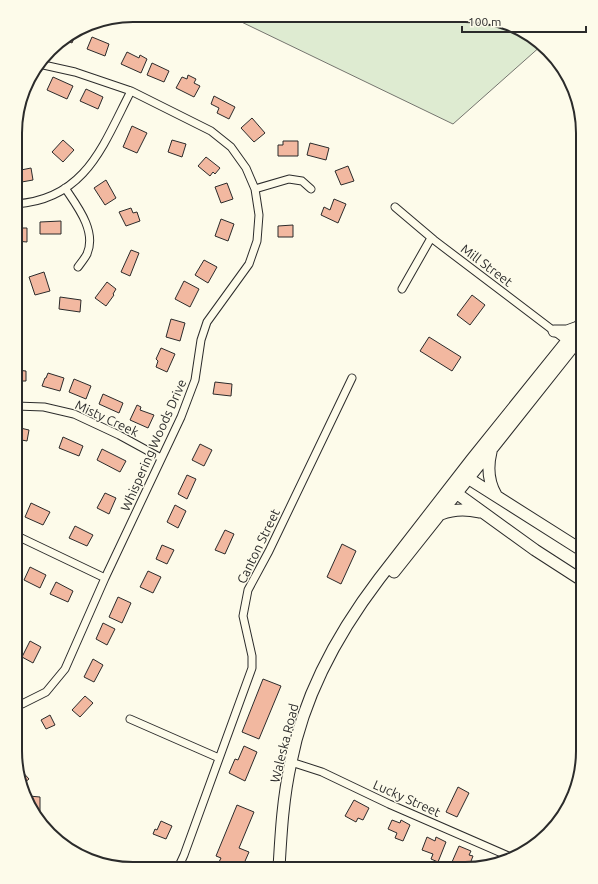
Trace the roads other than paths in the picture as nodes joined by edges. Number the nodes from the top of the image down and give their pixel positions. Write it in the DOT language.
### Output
graph roads {
  1 [pos="45,65"];
  2 [pos="131,91"];
  3 [pos="65,188"];
  4 [pos="255,189"];
  5 [pos="311,189"];
  6 [pos="22,204"];
  7 [pos="395,207"];
  8 [pos="431,238"];
  9 [pos="78,267"];
  10 [pos="402,290"];
  11 [pos="576,328"];
  12 [pos="554,331"];
  13 [pos="576,332"];
  14 [pos="576,334"];
  15 [pos="567,341"];
  16 [pos="352,378"];
  17 [pos="22,406"];
  18 [pos="492,450"];
  19 [pos="161,458"];
  20 [pos="465,476"];
  21 [pos="453,491"];
  22 [pos="496,496"];
  23 [pos="484,513"];
  24 [pos="441,514"];
  25 [pos="22,538"];
  26 [pos="576,547"];
  27 [pos="576,576"];
  28 [pos="105,578"];
  29 [pos="344,633"];
  30 [pos="22,704"];
  31 [pos="130,719"];
  32 [pos="219,758"];
  33 [pos="291,762"];
  34 [pos="505,855"];
  35 [pos="181,862"];
  36 [pos="279,862"];
  1 -- 2 [label="street, Whispering Woods Drive"];
  2 -- 3 [label="street"];
  2 -- 4 [label="street, Whispering Woods Drive"];
  3 -- 6 [label="street"];
  3 -- 9 [label="street"];
  4 -- 5 [label="street"];
  4 -- 19 [label="street, Whispering Woods Drive"];
  7 -- 8 [label="street, Mill Street"];
  8 -- 10 [label="street"];
  8 -- 12 [label="street, Mill Street"];
  11 -- 12 [label="main road"];
  12 -- 15 [label="street, Mill Street"];
  13 -- 15 [label="main road"];
  14 -- 18 [label="main road"];
  15 -- 20 [label="main road"];
  16 -- 32 [label="street, Canton Street"];
  17 -- 19 [label="street, Misty Creek"];
  18 -- 20 [label="main road"];
  18 -- 22 [label="main road"];
  19 -- 28 [label="street, Whispering Woods Drive"];
  20 -- 21 [label="main road"];
  20 -- 22 [label="main road"];
  21 -- 23 [label="main road"];
  21 -- 24 [label="main road, Waleska Road"];
  21 -- 29 [label="main road, Waleska Road"];
  22 -- 26 [label="main road"];
  23 -- 24 [label="main road"];
  23 -- 27 [label="main road"];
  24 -- 29 [label="main road, Waleska Road"];
  25 -- 28 [label="street"];
  28 -- 30 [label="street, Whispering Woods Drive"];
  29 -- 33 [label="main road, Waleska Road"];
  31 -- 32 [label="street"];
  32 -- 35 [label="street, Canton Street"];
  33 -- 34 [label="street, Lucky Street"];
  33 -- 36 [label="main road, Waleska Road"];
}
